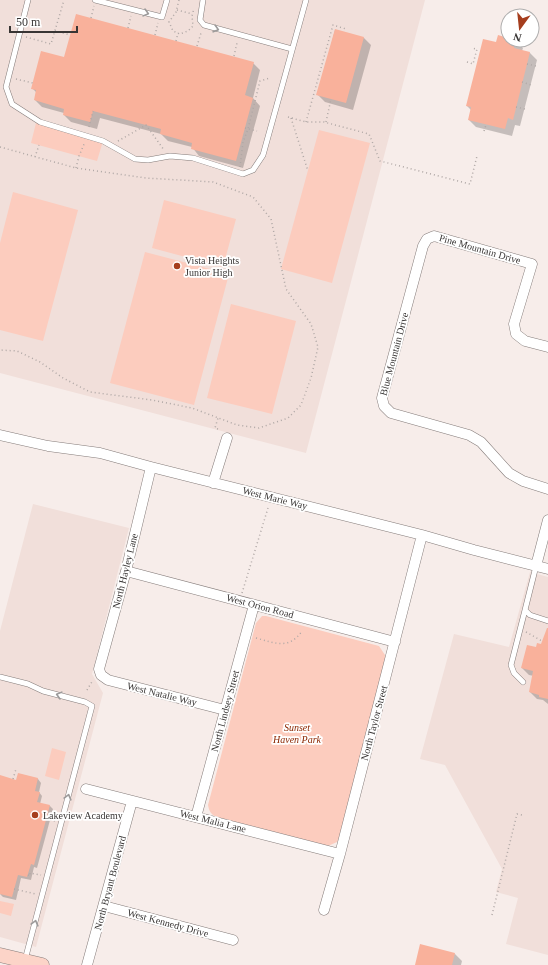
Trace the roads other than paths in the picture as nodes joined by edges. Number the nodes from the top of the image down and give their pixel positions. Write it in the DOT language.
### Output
graph roads {
  1 [pos="28,0"];
  2 [pos="167,0"];
  3 [pos="203,0"];
  4 [pos="306,0"];
  5 [pos="95,3"];
  6 [pos="292,49"];
  7 [pos="430,237"];
  8 [pos="548,347"];
  9 [pos="0,435"];
  10 [pos="227,438"];
  11 [pos="151,467"];
  12 [pos="213,483"];
  13 [pos="548,488"];
  14 [pos="548,520"];
  15 [pos="422,535"];
  16 [pos="536,566"];
  17 [pos="548,569"];
  18 [pos="126,571"];
  19 [pos="254,605"];
  20 [pos="525,610"];
  21 [pos="548,621"];
  22 [pos="395,642"];
  23 [pos="98,676"];
  24 [pos="0,677"];
  25 [pos="523,682"];
  26 [pos="225,710"];
  27 [pos="86,789"];
  28 [pos="132,801"];
  29 [pos="196,817"];
  30 [pos="340,854"];
  31 [pos="104,906"];
  32 [pos="324,910"];
  33 [pos="233,940"];
  34 [pos="0,955"];
  35 [pos="25,961"];
  36 [pos="42,965"];
  37 [pos="87,965"];
  1 -- 6 [label="lane"];
  5 -- 2 [label="lane, one-way"];
  3 -- 6 [label="lane, one-way"];
  4 -- 6 [label="lane"];
  7 -- 8 [label="street, Pine Mountain Drive"];
  7 -- 13 [label="street, Blue Mountain Drive"];
  9 -- 11 [label="street, West Marie Way"];
  10 -- 12 [label="street"];
  11 -- 12 [label="street, West Marie Way"];
  11 -- 18 [label="street, North Hayley Lane"];
  12 -- 15 [label="street, West Marie Way"];
  14 -- 16 [label="street"];
  15 -- 16 [label="street, West Marie Way"];
  15 -- 22 [label="street, North Taylor Street"];
  16 -- 17 [label="street, West Marie Way"];
  16 -- 20 [label="lane"];
  18 -- 19 [label="street, West Orion Road"];
  18 -- 23 [label="street, North Hayley Lane"];
  19 -- 22 [label="street, West Orion Road"];
  19 -- 26 [label="street, North Lindsey Street"];
  20 -- 21 [label="lane"];
  20 -- 25 [label="lane"];
  22 -- 30 [label="street, North Taylor Street"];
  23 -- 26 [label="street, West Natalie Way"];
  35 -- 24 [label="lane, one-way"];
  26 -- 29 [label="street, North Lindsey Street"];
  27 -- 28 [label="street, West Malia Lane"];
  28 -- 29 [label="street, West Malia Lane"];
  28 -- 31 [label="street, North Bryant Boulevard"];
  29 -- 30 [label="street, West Malia Lane"];
  30 -- 32 [label="street, North Taylor Street"];
  31 -- 33 [label="street, West Kennedy Drive"];
  31 -- 37 [label="street, North Bryant Boulevard"];
  34 -- 35 [label="street"];
  35 -- 36 [label="street"];
}
